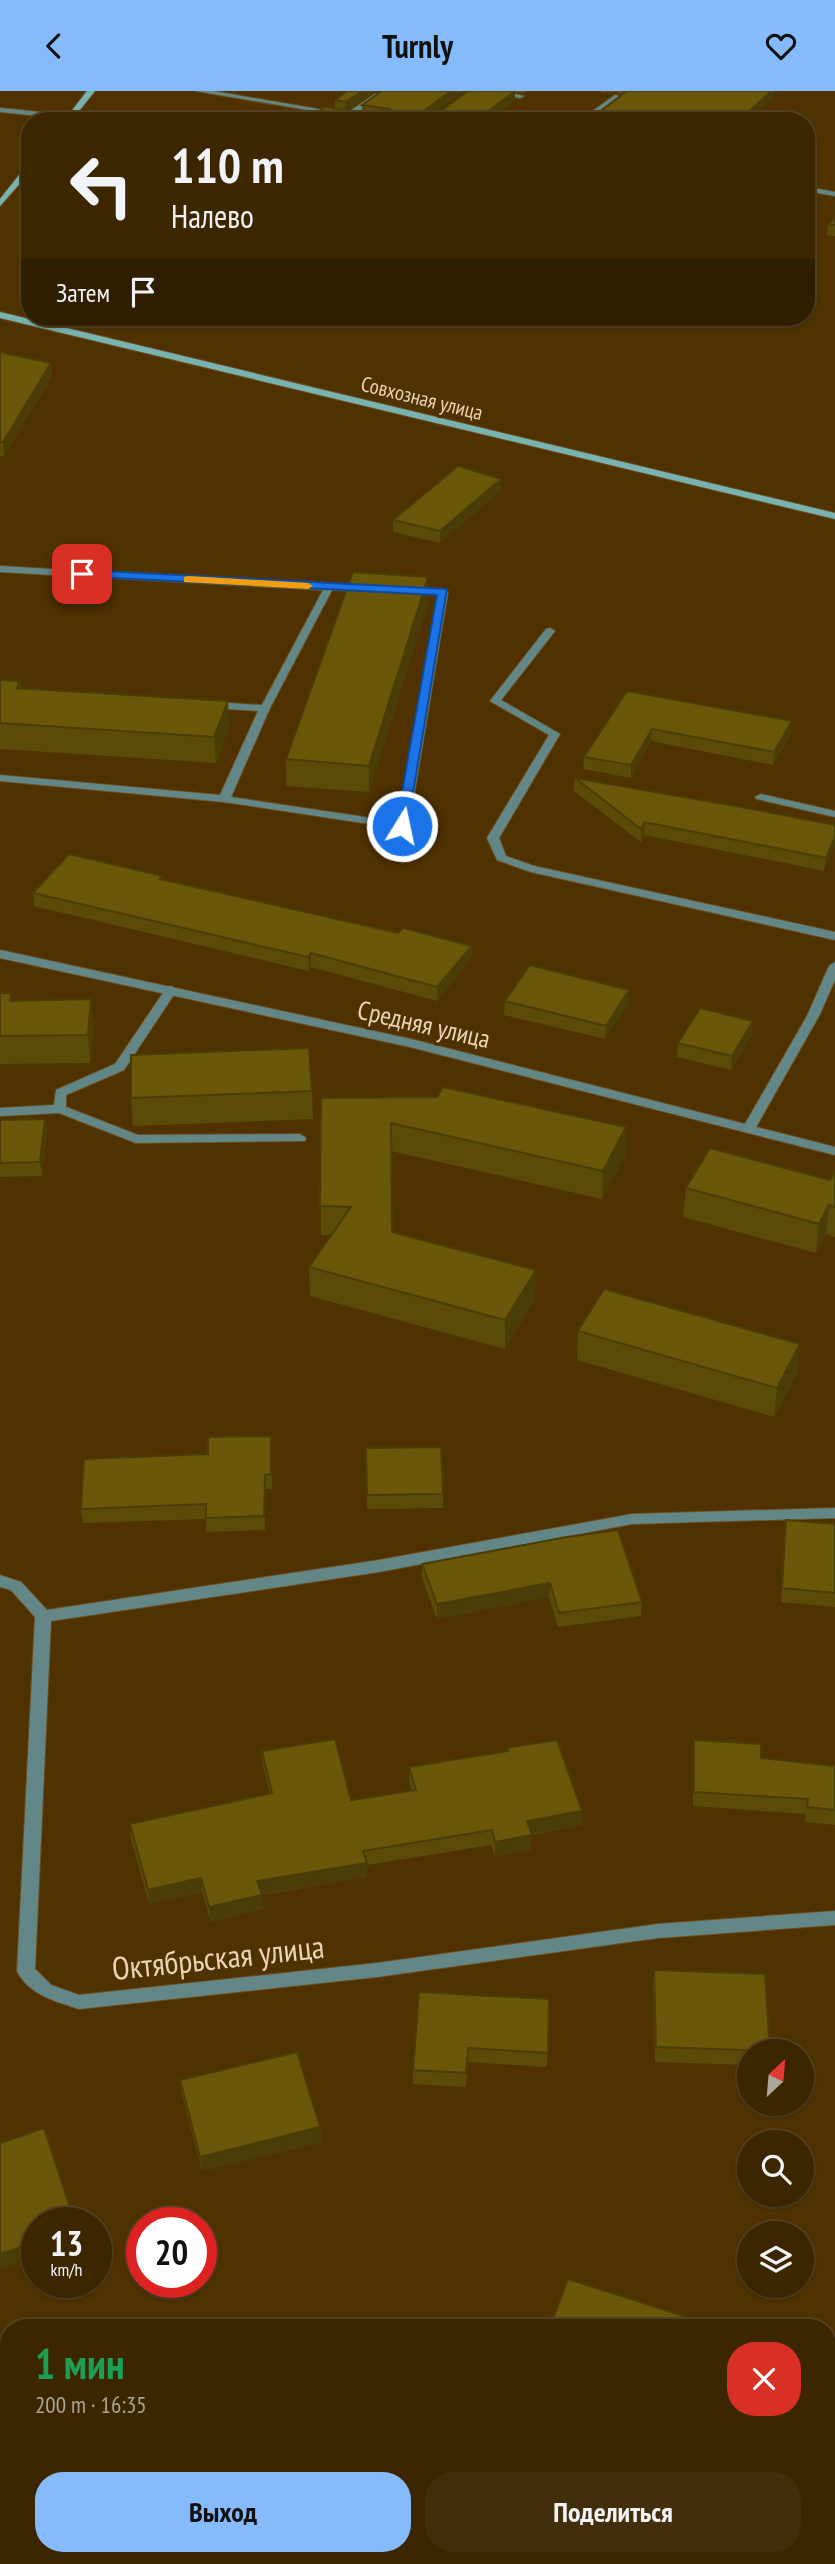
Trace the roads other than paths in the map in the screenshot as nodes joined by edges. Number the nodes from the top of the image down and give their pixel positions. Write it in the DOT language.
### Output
graph roads {
  1 [pos="91,91"];
  2 [pos="200,91"];
  3 [pos="486,91"];
  4 [pos="386,92"];
  5 [pos="520,96"];
  6 [pos="618,97"];
  7 [pos="0,110"];
  8 [pos="74,112"];
  9 [pos="331,112"];
  10 [pos="355,112"];
  11 [pos="596,112"];
  12 [pos="21,113"];
  13 [pos="21,176"];
  14 [pos="815,190"];
  15 [pos="4,194"];
  16 [pos="835,194"];
  17 [pos="0,204"];
  18 [pos="0,315"];
  19 [pos="21,320"];
  20 [pos="46,326"];
  21 [pos="835,516"];
  22 [pos="0,569"];
  23 [pos="329,587"];
  24 [pos="380,589"];
  25 [pos="393,590"];
  26 [pos="550,631"];
  27 [pos="195,704"];
  28 [pos="265,708"];
  29 [pos="0,778"];
  30 [pos="761,797"];
  31 [pos="224,799"];
  32 [pos="835,814"];
  33 [pos="835,936"];
  34 [pos="0,954"];
  35 [pos="835,966"];
  36 [pos="171,991"];
  37 [pos="60,1109"];
  38 [pos="0,1112"];
  39 [pos="749,1129"];
  40 [pos="300,1138"];
  41 [pos="835,1151"];
  42 [pos="835,1513"];
  43 [pos="0,1581"];
  44 [pos="43,1616"];
  45 [pos="835,1918"];
  1 -- 8 [label="street"];
  2 -- 9 [label="street"];
  3 -- 5 [label="street"];
  4 -- 10 [label="street"];
  6 -- 11 [label="street"];
  7 -- 12 [label="street"];
  13 -- 15 [label="street"];
  14 -- 16 [label="street"];
  15 -- 17 [label="street"];
  18 -- 19 [label="street, Совхозная улица"];
  20 -- 21 [label="street, Совхозная улица"];
  22 -- 23 [label="street"];
  23 -- 24 [label="street"];
  23 -- 28 [label="street"];
  25 -- 31 [label="street"];
  26 -- 33 [label="street"];
  27 -- 28 [label="street"];
  28 -- 31 [label="street"];
  29 -- 31 [label="street"];
  30 -- 32 [label="street"];
  34 -- 36 [label="street, Средняя улица"];
  35 -- 39 [label="street"];
  36 -- 37 [label="street"];
  36 -- 39 [label="street, Средняя улица"];
  37 -- 38 [label="street"];
  37 -- 40 [label="street"];
  39 -- 41 [label="street, Средняя улица"];
  42 -- 44 [label="street"];
  43 -- 44 [label="street"];
  44 -- 45 [label="street, Октябрьская улица"];
}
